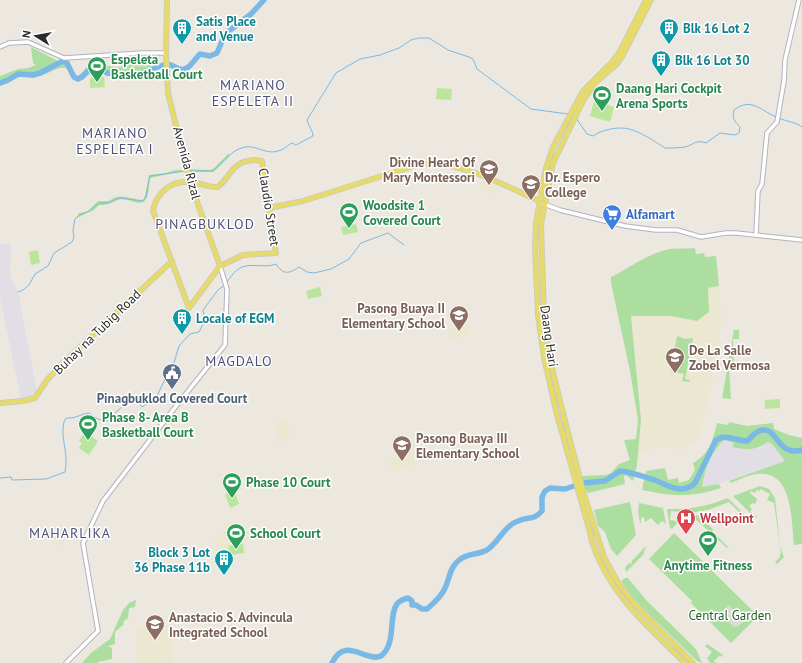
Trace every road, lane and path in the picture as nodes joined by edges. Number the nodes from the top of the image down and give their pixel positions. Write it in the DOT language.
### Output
graph roads {
  1 [pos="167,0"];
  2 [pos="648,0"];
  3 [pos="799,0"];
  4 [pos="0,47"];
  5 [pos="166,53"];
  6 [pos="570,121"];
  7 [pos="190,182"];
  8 [pos="539,201"];
  9 [pos="544,204"];
  10 [pos="269,208"];
  11 [pos="756,235"];
  12 [pos="802,240"];
  13 [pos="172,261"];
  14 [pos="220,266"];
  15 [pos="0,403"];
  16 [pos="577,477"];
  17 [pos="581,492"];
  18 [pos="66,663"];
  19 [pos="685,663"];
  20 [pos="693,663"];
  1 -- 5 [label="main road, Avenida Rizal"];
  2 -- 6 [label="main road, Daang Hari"];
  3 -- 11 [label="street"];
  4 -- 5 [label="street"];
  5 -- 7 [label="main road, Avenida Rizal"];
  6 -- 8 [label="main road, Daang Hari"];
  6 -- 9 [label="main road, Daang Hari"];
  7 -- 10 [label="main road, Claudio Street"];
  7 -- 13 [label="main road"];
  7 -- 14 [label="main road, Avenida Rizal"];
  8 -- 10 [label="main road"];
  8 -- 16 [label="main road, Daang Hari"];
  9 -- 11 [label="street"];
  9 -- 16 [label="main road, Daang Hari"];
  10 -- 14 [label="main road, Claudio Street"];
  11 -- 12 [label="street"];
  13 -- 14 [label="main road"];
  13 -- 15 [label="main road, Buhay na Tubig Road"];
  14 -- 18 [label="street, Avenida Rizal"];
  16 -- 17 [label="main road, Daang Hari"];
  17 -- 19 [label="main road, Daang Hari"];
  17 -- 20 [label="main road, Daang Hari"];
}
